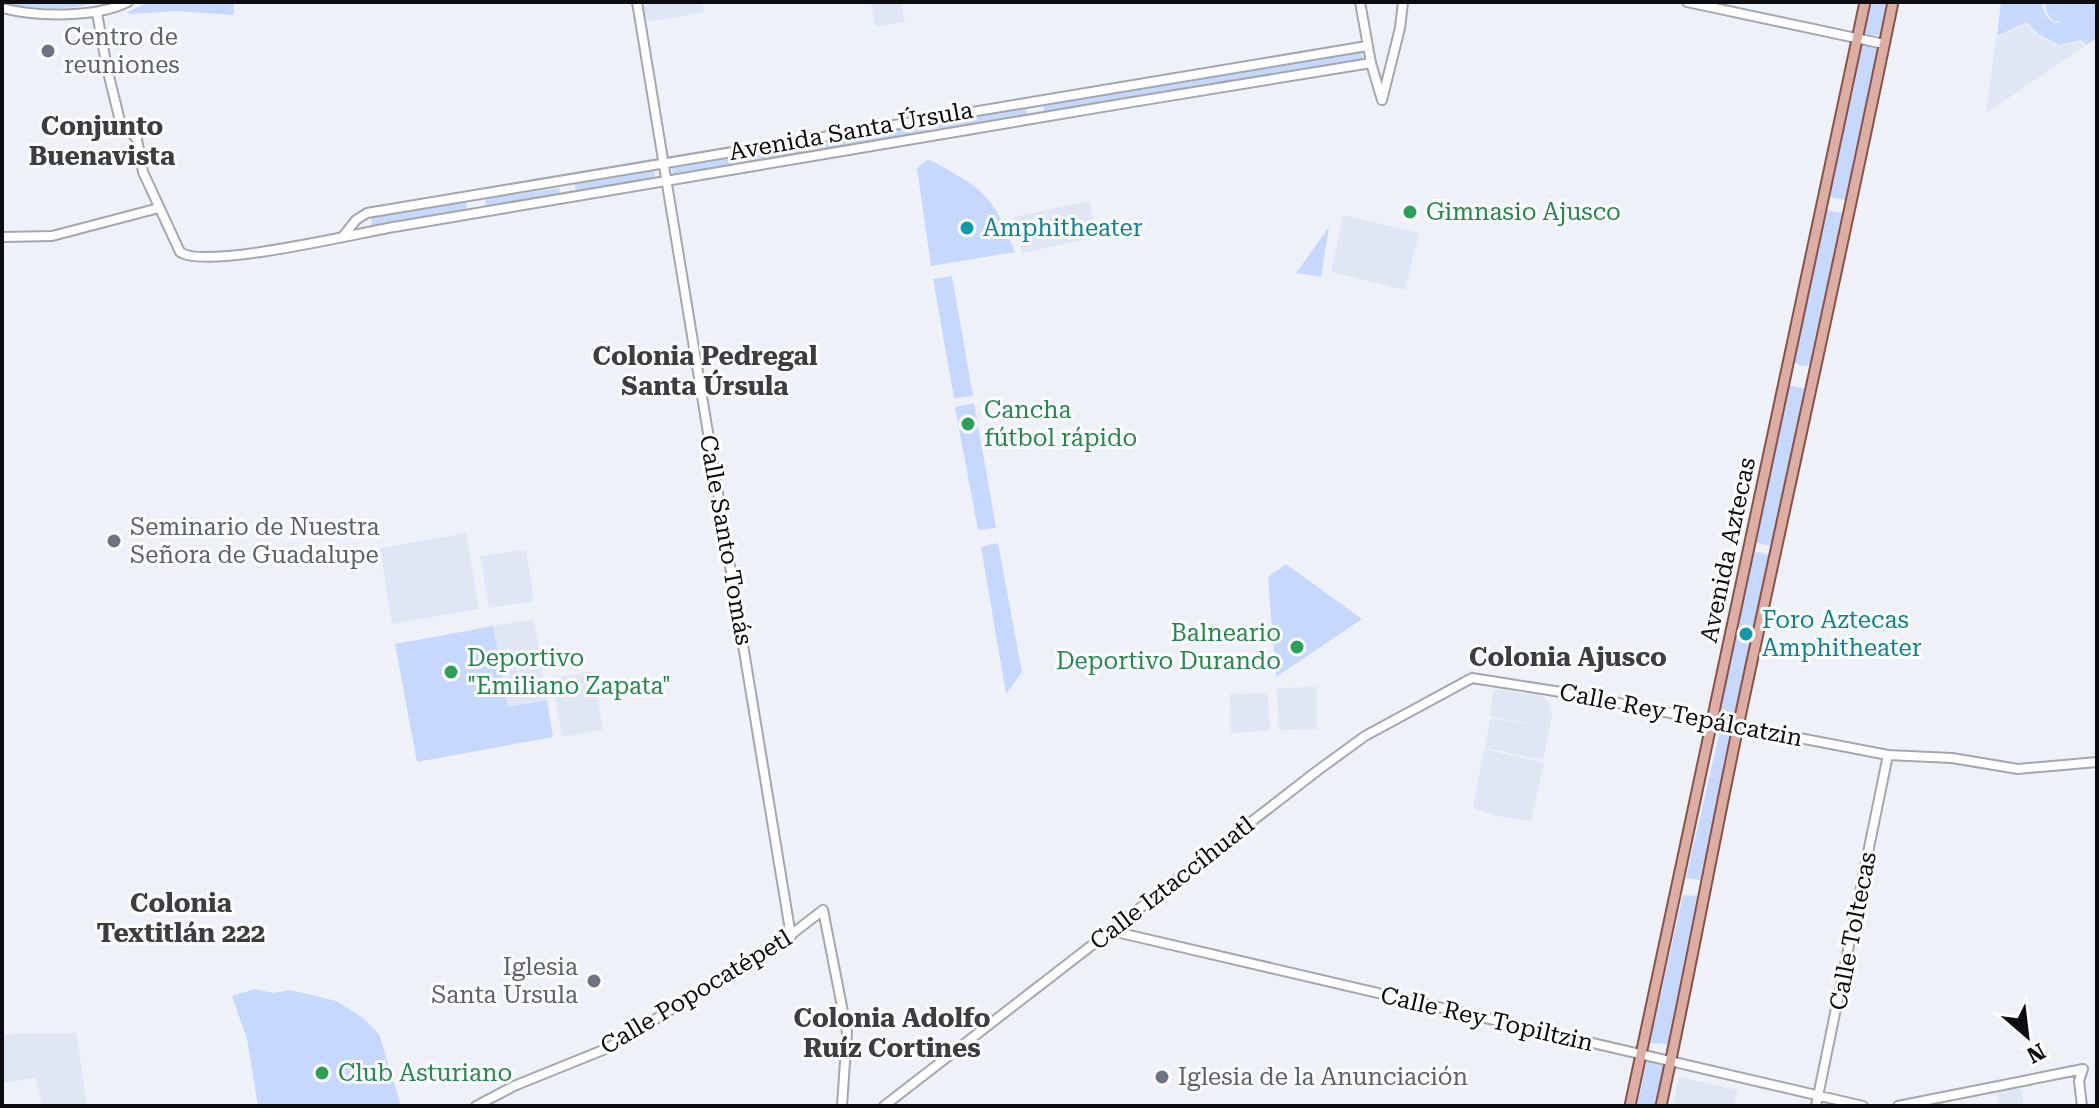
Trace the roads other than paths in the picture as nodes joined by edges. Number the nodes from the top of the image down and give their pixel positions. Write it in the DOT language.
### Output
graph roads {
  1 [pos="128,2"];
  2 [pos="637,2"];
  3 [pos="1360,2"];
  4 [pos="1403,2"];
  5 [pos="1687,2"];
  6 [pos="1865,2"];
  7 [pos="1893,2"];
  8 [pos="2,8"];
  9 [pos="97,13"];
  10 [pos="1858,38"];
  11 [pos="1884,44"];
  12 [pos="1367,46"];
  13 [pos="1371,63"];
  14 [pos="663,164"];
  15 [pos="666,180"];
  16 [pos="159,208"];
  17 [pos="344,235"];
  18 [pos="2,237"];
  19 [pos="1472,678"];
  20 [pos="1712,722"];
  21 [pos="1738,726"];
  22 [pos="1888,755"];
  23 [pos="2097,762"];
  24 [pos="1112,931"];
  25 [pos="791,936"];
  26 [pos="1641,1054"];
  27 [pos="1671,1061"];
  28 [pos="1819,1095"];
  29 [pos="476,1106"];
  30 [pos="842,1106"];
  31 [pos="884,1106"];
  32 [pos="1630,1106"];
  33 [pos="1661,1106"];
  34 [pos="1816,1106"];
  35 [pos="1863,1106"];
  36 [pos="1898,1106"];
  37 [pos="2082,1106"];
  1 -- 9 [label="street"];
  2 -- 14 [label="street, Calle Santo Tomás"];
  3 -- 12 [label="street"];
  4 -- 13 [label="street"];
  5 -- 10 [label="street"];
  6 -- 10 [label="main road, Avenida Aztecas"];
  7 -- 11 [label="main road, Avenida Aztecas"];
  8 -- 9 [label="street"];
  9 -- 16 [label="street"];
  10 -- 11 [label="street"];
  10 -- 20 [label="main road, Avenida Aztecas"];
  11 -- 21 [label="main road, Avenida Aztecas"];
  12 -- 13 [label="street"];
  12 -- 14 [label="street, Avenida Santa Úrsula"];
  13 -- 15 [label="street, Avenida Santa Úrsula"];
  14 -- 15 [label="street, Calle Santo Tomás"];
  14 -- 17 [label="street, Avenida Santa Úrsula"];
  15 -- 17 [label="street, Avenida Santa Úrsula"];
  15 -- 25 [label="street, Calle Santo Tomás"];
  16 -- 17 [label="street, Avenida Santa Úrsula"];
  16 -- 18 [label="street"];
  19 -- 20 [label="street, Calle Rey Tepálcatzin"];
  19 -- 24 [label="street, Calle Iztaccíhuatl"];
  20 -- 21 [label="street, Calle Rey Tepálcatzin"];
  20 -- 26 [label="main road, Avenida Aztecas"];
  21 -- 22 [label="street, Calle Rey Tepálcatzin"];
  21 -- 27 [label="main road, Avenida Aztecas"];
  22 -- 23 [label="street, Calle Rey Tepálcatzin"];
  22 -- 28 [label="street, Calle Toltecas"];
  24 -- 26 [label="street, Calle Rey Topiltzin"];
  24 -- 31 [label="street, Calle Iztaccíhuatl"];
  25 -- 29 [label="street, Calle Popocatépetl"];
  25 -- 30 [label="street, Calle Popocatépetl"];
  26 -- 27 [label="street, Calle Rey Topiltzin"];
  26 -- 32 [label="main road, Avenida Aztecas"];
  27 -- 28 [label="street, Calle Rey Topiltzin"];
  27 -- 33 [label="main road, Avenida Aztecas"];
  28 -- 34 [label="street, Calle Toltecas"];
  28 -- 35 [label="street, Calle Rey Topiltzin"];
  36 -- 37 [label="street"];
}
